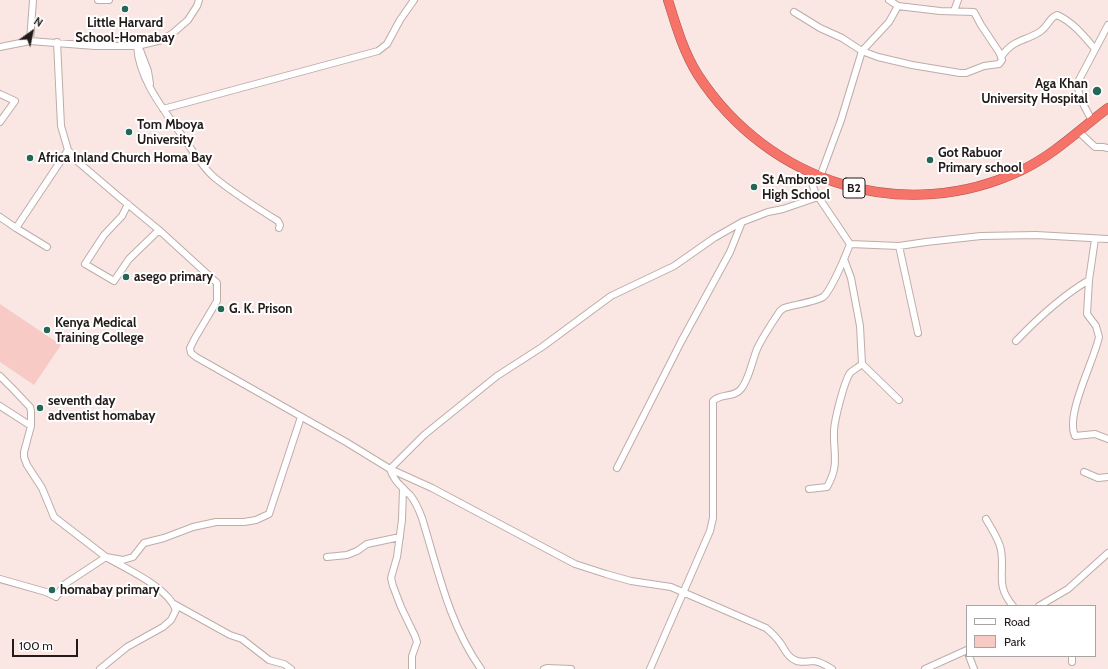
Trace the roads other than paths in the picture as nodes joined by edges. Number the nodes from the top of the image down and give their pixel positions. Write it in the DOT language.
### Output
graph roads {
  1 [pos="33,0"];
  2 [pos="98,0"];
  3 [pos="109,0"];
  4 [pos="199,0"];
  5 [pos="414,0"];
  6 [pos="668,0"];
  7 [pos="888,0"];
  8 [pos="958,0"];
  9 [pos="898,6"];
  10 [pos="954,11"];
  11 [pos="794,12"];
  12 [pos="1108,25"];
  13 [pos="30,42"];
  14 [pos="56,42"];
  15 [pos="137,46"];
  16 [pos="0,47"];
  17 [pos="1095,49"];
  18 [pos="862,51"];
  19 [pos="1002,57"];
  20 [pos="0,94"];
  21 [pos="1108,108"];
  22 [pos="164,109"];
  23 [pos="1092,121"];
  24 [pos="0,122"];
  25 [pos="1079,132"];
  26 [pos="1108,148"];
  27 [pos="68,150"];
  28 [pos="816,176"];
  29 [pos="818,197"];
  30 [pos="128,204"];
  31 [pos="0,217"];
  32 [pos="742,222"];
  33 [pos="16,228"];
  34 [pos="279,228"];
  35 [pos="159,230"];
  36 [pos="1095,239"];
  37 [pos="1108,239"];
  38 [pos="850,244"];
  39 [pos="899,246"];
  40 [pos="47,247"];
  41 [pos="844,260"];
  42 [pos="1089,280"];
  43 [pos="918,333"];
  44 [pos="1016,341"];
  45 [pos="862,364"];
  46 [pos="0,376"];
  47 [pos="899,400"];
  48 [pos="0,406"];
  49 [pos="301,417"];
  50 [pos="31,426"];
  51 [pos="1108,438"];
  52 [pos="617,468"];
  53 [pos="390,469"];
  54 [pos="1084,472"];
  55 [pos="1108,477"];
  56 [pos="403,488"];
  57 [pos="809,489"];
  58 [pos="986,519"];
  59 [pos="400,537"];
  60 [pos="1108,553"];
  61 [pos="106,557"];
  62 [pos="327,557"];
  63 [pos="0,579"];
  64 [pos="683,593"];
  65 [pos="174,604"];
  66 [pos="1012,605"];
  67 [pos="1040,605"];
  68 [pos="966,651"];
  69 [pos="969,657"];
  70 [pos="100,669"];
  71 [pos="291,669"];
  72 [pos="412,669"];
  73 [pos="481,669"];
  74 [pos="544,669"];
  75 [pos="571,669"];
  76 [pos="650,669"];
  77 [pos="832,669"];
  78 [pos="925,669"];
  79 [pos="974,669"];
  1 -- 13 [label="street"];
  2 -- 3 [label="street"];
  4 -- 15 [label="street"];
  5 -- 22 [label="street"];
  6 -- 28 [label="highway, B2"];
  7 -- 9 [label="street"];
  8 -- 10 [label="street"];
  9 -- 10 [label="street"];
  9 -- 18 [label="street"];
  10 -- 19 [label="street"];
  11 -- 18 [label="street"];
  12 -- 17 [label="street"];
  13 -- 14 [label="street"];
  13 -- 16 [label="street"];
  14 -- 15 [label="street"];
  14 -- 27 [label="street"];
  15 -- 22 [label="street"];
  17 -- 19 [label="street"];
  17 -- 23 [label="street"];
  18 -- 19 [label="street"];
  18 -- 28 [label="street"];
  20 -- 24 [label="street"];
  21 -- 23 [label="highway, B2"];
  22 -- 34 [label="street"];
  23 -- 25 [label="highway, B2"];
  25 -- 26 [label="street"];
  25 -- 28 [label="highway, B2"];
  27 -- 30 [label="street"];
  27 -- 33 [label="street"];
  28 -- 29 [label="street"];
  29 -- 32 [label="street"];
  29 -- 38 [label="street"];
  30 -- 35 [label="street"];
  30 -- 35 [label="street"];
  31 -- 33 [label="street"];
  32 -- 52 [label="street"];
  32 -- 53 [label="street"];
  33 -- 40 [label="street"];
  35 -- 49 [label="street"];
  36 -- 37 [label="street"];
  36 -- 39 [label="street"];
  36 -- 42 [label="street"];
  38 -- 39 [label="street"];
  38 -- 41 [label="street"];
  39 -- 43 [label="street"];
  41 -- 45 [label="street"];
  41 -- 64 [label="street"];
  42 -- 44 [label="street"];
  42 -- 51 [label="street"];
  45 -- 47 [label="street"];
  45 -- 57 [label="street"];
  46 -- 50 [label="street"];
  48 -- 50 [label="street"];
  49 -- 53 [label="street"];
  49 -- 61 [label="street"];
  50 -- 61 [label="street"];
  53 -- 56 [label="street"];
  53 -- 64 [label="street"];
  54 -- 55 [label="street"];
  56 -- 59 [label="street"];
  56 -- 73 [label="street"];
  58 -- 66 [label="street"];
  59 -- 62 [label="street"];
  59 -- 72 [label="street"];
  60 -- 67 [label="street"];
  61 -- 63 [label="street"];
  61 -- 65 [label="street"];
  64 -- 76 [label="street"];
  64 -- 77 [label="street"];
  65 -- 70 [label="street"];
  65 -- 71 [label="street"];
  68 -- 78 [label="street"];
  69 -- 79 [label="street"];
  74 -- 75 [label="street"];
}
